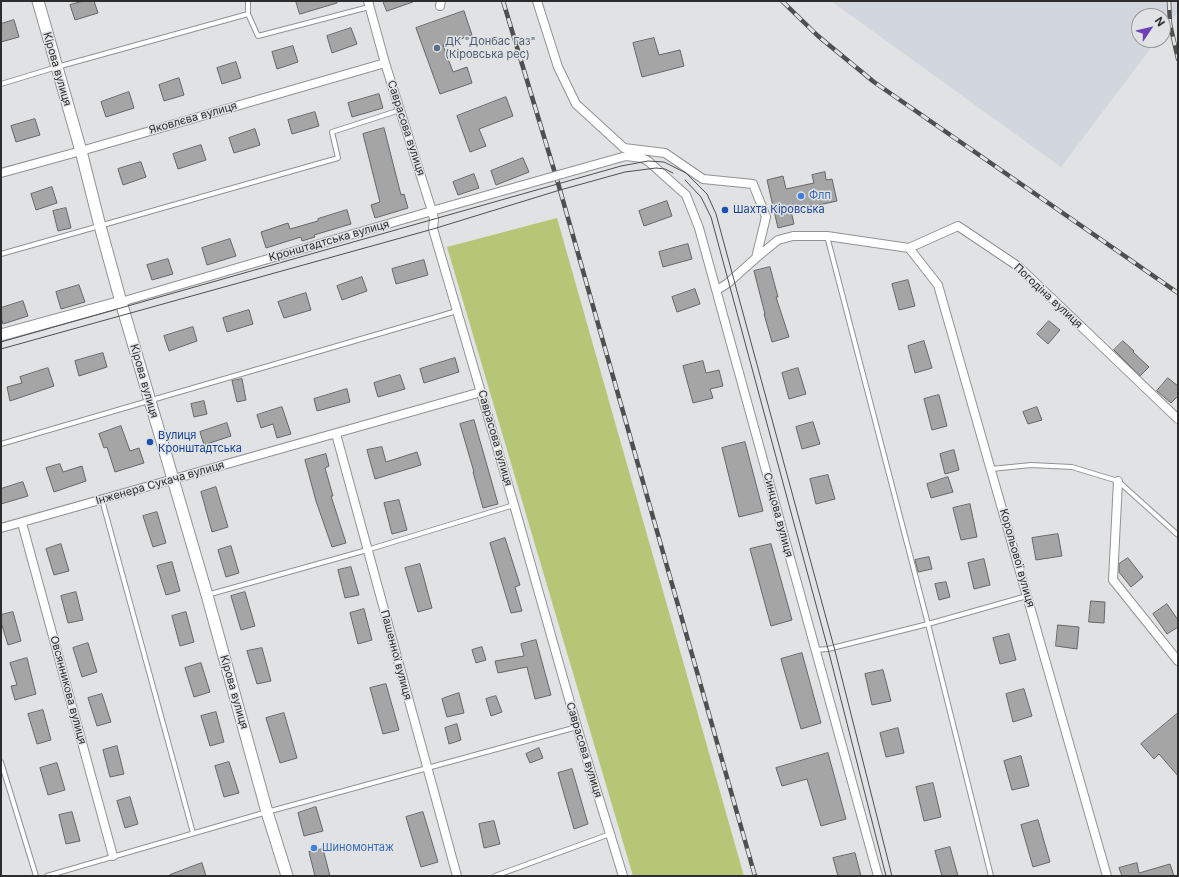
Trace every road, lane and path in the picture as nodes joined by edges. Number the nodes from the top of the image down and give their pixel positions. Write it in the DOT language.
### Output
graph roads {
  1 [pos="38,1"];
  2 [pos="248,1"];
  3 [pos="537,1"];
  4 [pos="368,4"];
  5 [pos="248,14"];
  6 [pos="385,63"];
  7 [pos="57,67"];
  8 [pos="1,84"];
  9 [pos="400,110"];
  10 [pos="81,151"];
  11 [pos="656,168"];
  12 [pos="1,173"];
  13 [pos="432,211"];
  14 [pos="100,226"];
  15 [pos="827,236"];
  16 [pos="909,248"];
  17 [pos="1,254"];
  18 [pos="756,258"];
  19 [pos="717,290"];
  20 [pos="121,302"];
  21 [pos="457,311"];
  22 [pos="1,335"];
  23 [pos="481,392"];
  24 [pos="150,400"];
  25 [pos="1178,419"];
  26 [pos="336,434"];
  27 [pos="1,444"];
  28 [pos="991,469"];
  29 [pos="173,480"];
  30 [pos="1118,481"];
  31 [pos="102,500"];
  32 [pos="514,505"];
  33 [pos="22,523"];
  34 [pos="1,528"];
  35 [pos="1178,535"];
  36 [pos="367,550"];
  37 [pos="207,595"];
  38 [pos="1027,596"];
  39 [pos="928,624"];
  40 [pos="815,650"];
  41 [pos="1178,660"];
  42 [pos="577,727"];
  43 [pos="1,762"];
  44 [pos="426,768"];
  45 [pos="267,812"];
  46 [pos="194,833"];
  47 [pos="610,834"];
  48 [pos="113,856"];
  49 [pos="36,876"];
  50 [pos="47,876"];
  51 [pos="286,876"];
  52 [pos="457,876"];
  53 [pos="495,876"];
  54 [pos="623,876"];
  55 [pos="878,876"];
  56 [pos="991,876"];
  57 [pos="1106,876"];
  1 -- 7 [label="main road, Кірова вулиця"];
  2 -- 5 [label="lane"];
  3 -- 18 [label="street"];
  4 -- 5 [label="lane"];
  4 -- 6 [label="street, Саврасова вулиця"];
  5 -- 7 [label="lane"];
  6 -- 9 [label="street, Саврасова вулиця"];
  6 -- 10 [label="street, Яковлєва вулиця"];
  7 -- 8 [label="lane"];
  7 -- 10 [label="main road, Кірова вулиця"];
  9 -- 13 [label="street, Саврасова вулиця"];
  9 -- 14 [label="lane"];
  10 -- 12 [label="street, Яковлєва вулиця"];
  10 -- 14 [label="main road, Кірова вулиця"];
  11 -- 13 [label="street, Кронштадтська вулиця, bridge"];
  11 -- 19 [label="street, Синцова вулиця"];
  13 -- 20 [label="street, Кронштадтська вулиця"];
  13 -- 21 [label="street, Саврасова вулиця"];
  14 -- 17 [label="lane"];
  14 -- 20 [label="main road, Кірова вулиця"];
  15 -- 16 [label="street"];
  15 -- 18 [label="street"];
  15 -- 39 [label="lane"];
  16 -- 25 [label="street, Погодіна вулиця"];
  16 -- 28 [label="street, Корольової вулиця"];
  18 -- 19 [label="street"];
  19 -- 40 [label="street, Синцова вулиця"];
  20 -- 22 [label="main road, Кронштадтська вулиця"];
  20 -- 24 [label="main road, Кірова вулиця"];
  21 -- 23 [label="street, Саврасова вулиця"];
  21 -- 24 [label="lane"];
  23 -- 26 [label="street, Інженера Сукача вулиця"];
  23 -- 32 [label="street, Саврасова вулиця"];
  24 -- 27 [label="lane"];
  24 -- 29 [label="main road, Кірова вулиця"];
  26 -- 29 [label="street, Інженера Сукача вулиця"];
  26 -- 36 [label="street, Пашенної вулиця"];
  28 -- 30 [label="lane"];
  28 -- 38 [label="street, Корольової вулиця"];
  29 -- 31 [label="street, Інженера Сукача вулиця"];
  29 -- 37 [label="main road, Кірова вулиця"];
  30 -- 35 [label="lane"];
  30 -- 41 [label="street"];
  31 -- 33 [label="street, Інженера Сукача вулиця"];
  31 -- 46 [label="lane"];
  32 -- 36 [label="lane"];
  32 -- 42 [label="street, Саврасова вулиця"];
  33 -- 34 [label="street, Інженера Сукача вулиця"];
  33 -- 48 [label="street, Овсянникова вулиця"];
  36 -- 37 [label="lane"];
  36 -- 44 [label="street, Пашенної вулиця"];
  37 -- 45 [label="main road, Кірова вулиця"];
  38 -- 39 [label="lane"];
  38 -- 57 [label="street, Корольової вулиця"];
  39 -- 40 [label="lane"];
  39 -- 56 [label="lane"];
  40 -- 55 [label="street, Синцова вулиця"];
  42 -- 44 [label="lane"];
  42 -- 47 [label="street, Саврасова вулиця"];
  43 -- 49 [label="lane"];
  44 -- 45 [label="lane"];
  44 -- 52 [label="street, Пашенної вулиця"];
  45 -- 46 [label="lane"];
  45 -- 51 [label="main road, Кірова вулиця"];
  46 -- 48 [label="lane"];
  47 -- 53 [label="lane"];
  47 -- 54 [label="street, Саврасова вулиця"];
  48 -- 50 [label="lane"];
}
